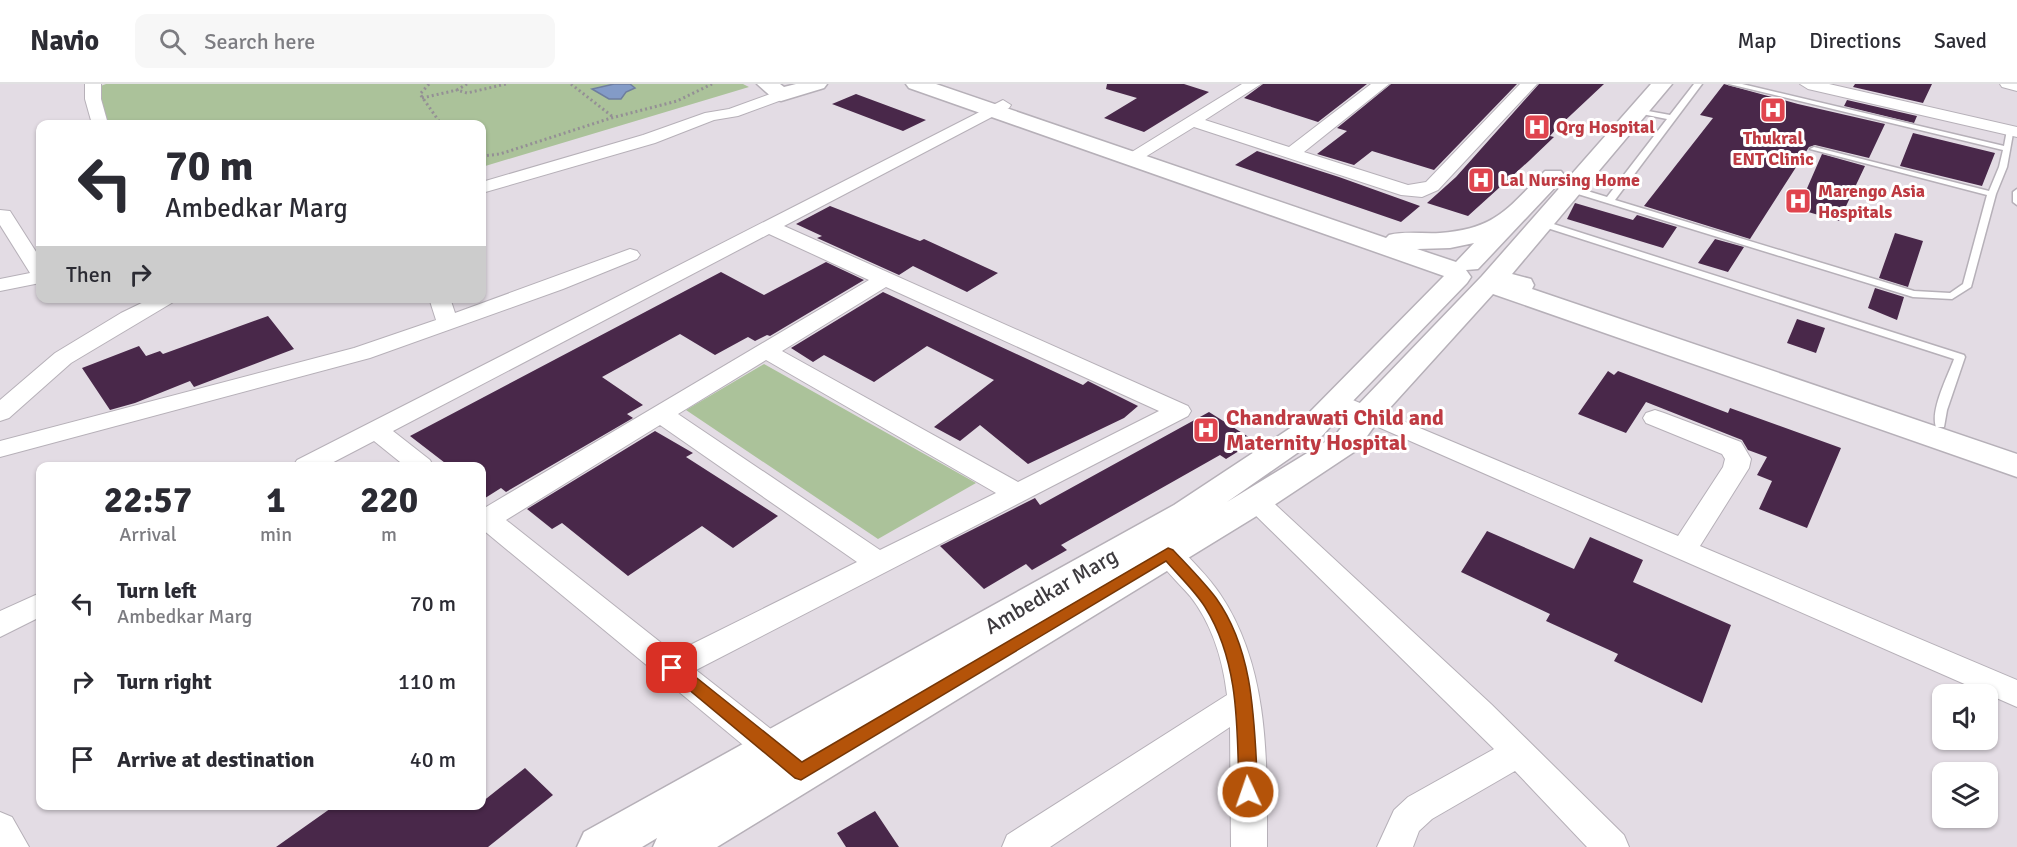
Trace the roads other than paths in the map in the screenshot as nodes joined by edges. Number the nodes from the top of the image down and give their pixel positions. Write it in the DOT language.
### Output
graph roads {
  1 [pos="93,84"];
  2 [pos="916,84"];
  3 [pos="942,84"];
  4 [pos="1253,84"];
  5 [pos="1381,84"];
  6 [pos="1529,84"];
  7 [pos="1638,84"];
  8 [pos="1662,84"];
  9 [pos="1698,84"];
  10 [pos="1733,84"];
  11 [pos="1808,84"];
  12 [pos="2008,84"];
  13 [pos="2017,86"];
  14 [pos="788,87"];
  15 [pos="999,108"];
  16 [pos="1640,111"];
  17 [pos="1671,118"];
  18 [pos="99,120"];
  19 [pos="1192,121"];
  20 [pos="2014,131"];
  21 [pos="1814,149"];
  22 [pos="2007,149"];
  23 [pos="1292,153"];
  24 [pos="1135,155"];
  25 [pos="486,187"];
  26 [pos="1572,189"];
  27 [pos="2017,192"];
  28 [pos="1992,194"];
  29 [pos="1609,201"];
  30 [pos="2017,202"];
  31 [pos="3,215"];
  32 [pos="1513,219"];
  33 [pos="1541,223"];
  34 [pos="769,227"];
  35 [pos="1393,244"];
  36 [pos="630,255"];
  37 [pos="36,269"];
  38 [pos="1475,275"];
  39 [pos="36,276"];
  40 [pos="885,279"];
  41 [pos="0,285"];
  42 [pos="160,303"];
  43 [pos="441,303"];
  44 [pos="1559,303"];
  45 [pos="1420,316"];
  46 [pos="448,323"];
  47 [pos="766,351"];
  48 [pos="1352,407"];
  49 [pos="0,413"];
  50 [pos="661,414"];
  51 [pos="1655,418"];
  52 [pos="1940,424"];
  53 [pos="376,430"];
  54 [pos="0,449"];
  55 [pos="2017,451"];
  56 [pos="314,462"];
  57 [pos="416,462"];
  58 [pos="2017,466"];
  59 [pos="1017,493"];
  60 [pos="1256,501"];
  61 [pos="486,516"];
  62 [pos="486,519"];
  63 [pos="1683,550"];
  64 [pos="1168,553"];
  65 [pos="879,563"];
  66 [pos="36,605"];
  67 [pos="0,624"];
  68 [pos="672,668"];
  69 [pos="2017,694"];
  70 [pos="1244,701"];
  71 [pos="772,749"];
  72 [pos="1519,752"];
  73 [pos="801,772"];
  74 [pos="0,828"];
  75 [pos="11,847"];
  76 [pos="600,847"];
  77 [pos="676,847"];
  78 [pos="1020,847"];
  79 [pos="1249,847"];
  80 [pos="1395,847"];
  81 [pos="1611,847"];
  1 -- 18 [label="street"];
  2 -- 15 [label="street"];
  3 -- 15 [label="street"];
  4 -- 19 [label="street"];
  5 -- 23 [label="street"];
  6 -- 23 [label="street"];
  7 -- 32 [label="street, Ambedkar Marg"];
  8 -- 16 [label="street, Ambedkar Marg"];
  9 -- 17 [label="lane"];
  10 -- 22 [label="lane"];
  11 -- 20 [label="street"];
  12 -- 13 [label="street"];
  14 -- 25 [label="street"];
  15 -- 24 [label="street"];
  15 -- 34 [label="street"];
  16 -- 17 [label="lane"];
  16 -- 26 [label="street, Ambedkar Marg"];
  17 -- 29 [label="lane"];
  19 -- 23 [label="street"];
  19 -- 24 [label="street"];
  20 -- 22 [label="lane"];
  21 -- 28 [label="lane"];
  22 -- 28 [label="lane"];
  24 -- 35 [label="street"];
  26 -- 29 [label="lane"];
  26 -- 33 [label="street, Ambedkar Marg"];
  27 -- 30 [label="lane"];
  28 -- 29 [label="lane"];
  31 -- 37 [label="street"];
  32 -- 35 [label="street"];
  32 -- 38 [label="street, Ambedkar Marg"];
  33 -- 38 [label="street, Ambedkar Marg"];
  33 -- 52 [label="lane"];
  34 -- 40 [label="street"];
  34 -- 53 [label="street"];
  35 -- 38 [label="street"];
  35 -- 45 [label="street"];
  36 -- 46 [label="street"];
  38 -- 44 [label="street"];
  38 -- 45 [label="street, Ambedkar Marg"];
  38 -- 48 [label="street, Ambedkar Marg"];
  39 -- 41 [label="street"];
  40 -- 47 [label="street"];
  40 -- 59 [label="street"];
  42 -- 49 [label="street"];
  43 -- 46 [label="street"];
  44 -- 52 [label="street"];
  44 -- 58 [label="street"];
  45 -- 48 [label="street, Ambedkar Marg"];
  46 -- 54 [label="street"];
  47 -- 50 [label="street"];
  47 -- 59 [label="street"];
  48 -- 60 [label="street, Ambedkar Marg"];
  48 -- 63 [label="street"];
  48 -- 71 [label="street, Ambedkar Marg"];
  50 -- 61 [label="street"];
  50 -- 65 [label="street"];
  51 -- 63 [label="street"];
  52 -- 55 [label="street"];
  53 -- 56 [label="street"];
  53 -- 57 [label="street"];
  59 -- 65 [label="street"];
  60 -- 64 [label="street, Ambedkar Marg"];
  60 -- 72 [label="street"];
  62 -- 68 [label="street"];
  63 -- 69 [label="street"];
  64 -- 70 [label="street"];
  64 -- 73 [label="street, Ambedkar Marg"];
  65 -- 68 [label="street"];
  66 -- 67 [label="street"];
  68 -- 71 [label="street"];
  70 -- 78 [label="street"];
  70 -- 79 [label="street"];
  71 -- 73 [label="street"];
  71 -- 76 [label="street, Ambedkar Marg"];
  72 -- 80 [label="street"];
  72 -- 81 [label="street"];
  73 -- 77 [label="street, Ambedkar Marg"];
  74 -- 75 [label="street"];
}
